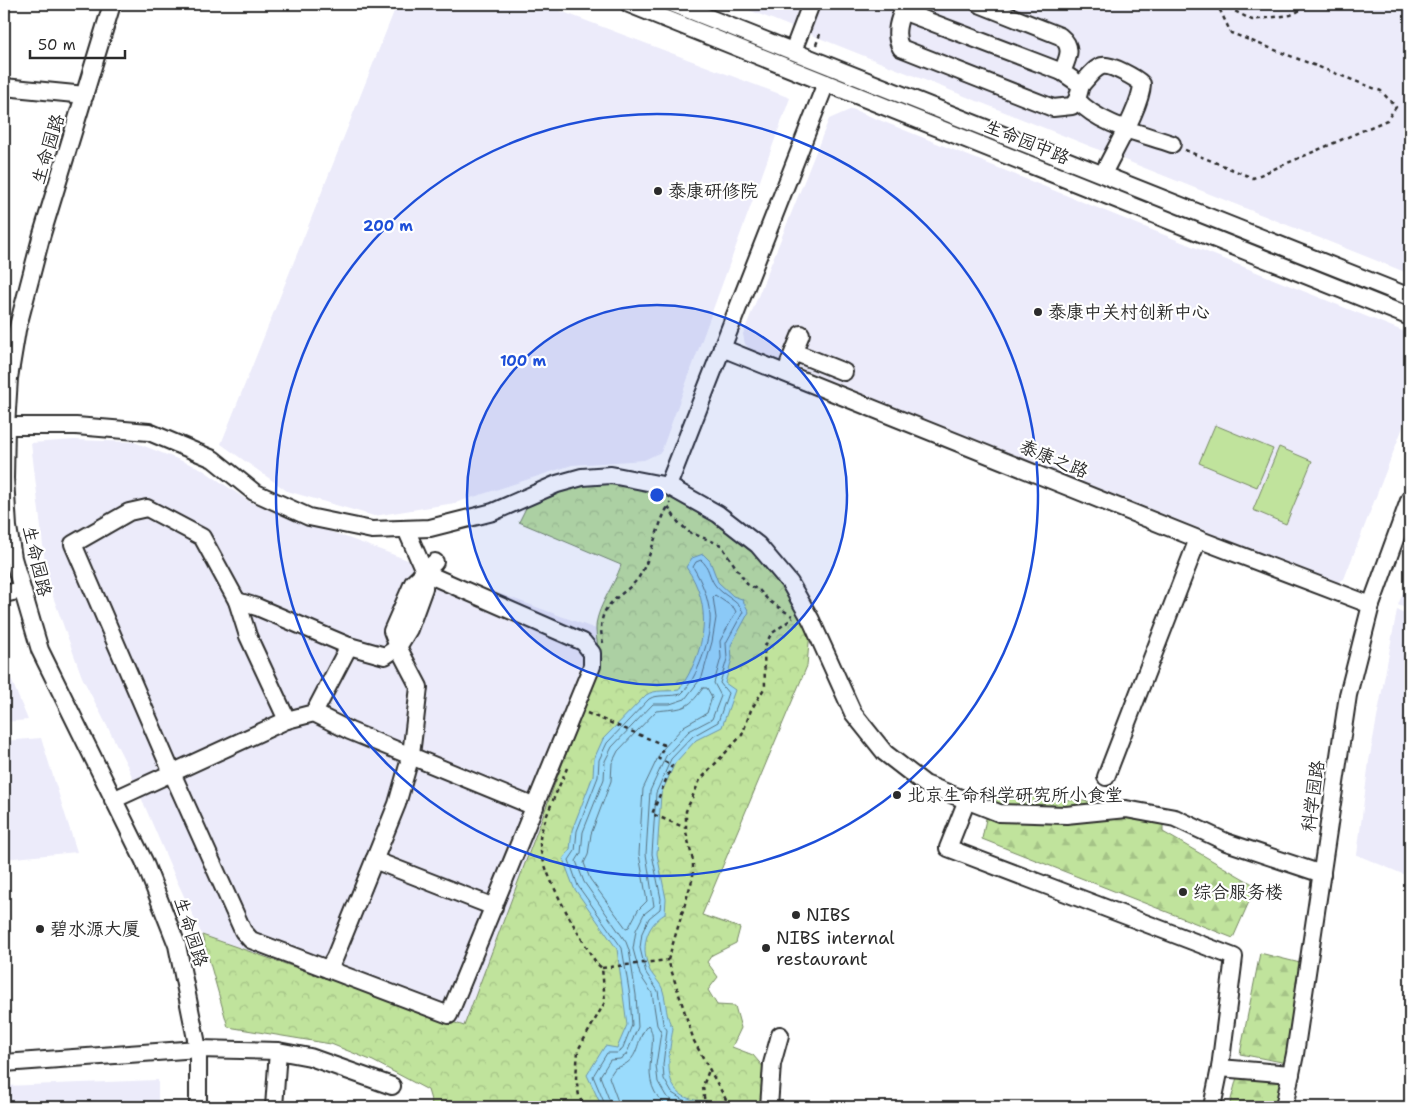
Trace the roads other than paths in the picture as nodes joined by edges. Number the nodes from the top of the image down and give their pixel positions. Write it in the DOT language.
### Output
graph roads {
  1 [pos="112,4"];
  2 [pos="629,4"];
  3 [pos="674,4"];
  4 [pos="811,4"];
  5 [pos="979,4"];
  6 [pos="904,8"];
  7 [pos="793,51"];
  8 [pos="1062,72"];
  9 [pos="826,83"];
  10 [pos="4,87"];
  11 [pos="1079,92"];
  12 [pos="85,95"];
  13 [pos="1125,128"];
  14 [pos="1172,144"];
  15 [pos="1103,174"];
  16 [pos="1410,297"];
  17 [pos="1410,318"];
  18 [pos="801,334"];
  19 [pos="722,348"];
  20 [pos="794,352"];
  21 [pos="786,372"];
  22 [pos="844,372"];
  23 [pos="6,426"];
  24 [pos="673,489"];
  25 [pos="1410,498"];
  26 [pos="406,529"];
  27 [pos="1198,539"];
  28 [pos="430,567"];
  29 [pos="22,590"];
  30 [pos="4,594"];
  31 [pos="237,601"];
  32 [pos="1371,606"];
  33 [pos="349,646"];
  34 [pos="398,647"];
  35 [pos="314,713"];
  36 [pos="287,720"];
  37 [pos="411,755"];
  38 [pos="172,774"];
  39 [pos="1106,776"];
  40 [pos="113,800"];
  41 [pos="966,800"];
  42 [pos="535,808"];
  43 [pos="374,860"];
  44 [pos="1322,874"];
  45 [pos="494,907"];
  46 [pos="328,969"];
  47 [pos="780,1035"];
  48 [pos="198,1048"];
  49 [pos="278,1051"];
  50 [pos="4,1063"];
  51 [pos="1220,1068"];
  52 [pos="1291,1074"];
  53 [pos="392,1086"];
  54 [pos="198,1107"];
  55 [pos="274,1107"];
  56 [pos="769,1107"];
  57 [pos="1212,1107"];
  58 [pos="1284,1107"];
  1 -- 12 [label="street, 生命园路"];
  2 -- 9 [label="street, 生命园中路"];
  3 -- 7 [label="street, 生命园中路"];
  4 -- 7 [label="street"];
  5 -- 8 [label="street"];
  6 -- 8 [label="street"];
  6 -- 11 [label="street"];
  7 -- 15 [label="street, 生命园中路"];
  8 -- 11 [label="street"];
  9 -- 17 [label="street, 生命园中路"];
  9 -- 19 [label="street"];
  10 -- 12 [label="street"];
  11 -- 13 [label="street"];
  11 -- 13 [label="street"];
  12 -- 23 [label="street, 生命园路"];
  13 -- 14 [label="street"];
  13 -- 15 [label="street"];
  15 -- 16 [label="street, 生命园中路"];
  18 -- 20 [label="street"];
  19 -- 21 [label="street, 泰康之路"];
  19 -- 24 [label="street"];
  20 -- 21 [label="street"];
  20 -- 22 [label="street"];
  21 -- 27 [label="street, 泰康之路"];
  23 -- 26 [label="street"];
  23 -- 29 [label="street, 生命园路"];
  24 -- 26 [label="street"];
  24 -- 41 [label="street"];
  25 -- 32 [label="street, 科学园路"];
  26 -- 28 [label="street"];
  27 -- 32 [label="street, 泰康之路"];
  27 -- 39 [label="street"];
  28 -- 34 [label="street"];
  28 -- 42 [label="street"];
  29 -- 30 [label="street"];
  29 -- 40 [label="street, 生命园路"];
  31 -- 33 [label="street"];
  31 -- 36 [label="street"];
  31 -- 38 [label="street"];
  32 -- 44 [label="street, 科学园路"];
  33 -- 34 [label="street"];
  33 -- 35 [label="street"];
  34 -- 37 [label="street"];
  35 -- 36 [label="street"];
  35 -- 37 [label="street"];
  36 -- 38 [label="street"];
  37 -- 42 [label="street"];
  37 -- 43 [label="street"];
  38 -- 40 [label="street"];
  38 -- 46 [label="street"];
  40 -- 48 [label="street, 生命园路"];
  41 -- 44 [label="street"];
  41 -- 51 [label="street"];
  42 -- 45 [label="street"];
  43 -- 45 [label="street"];
  43 -- 46 [label="street"];
  44 -- 52 [label="street, 科学园路"];
  45 -- 46 [label="street"];
  47 -- 56 [label="street"];
  48 -- 49 [label="street"];
  48 -- 50 [label="street"];
  48 -- 54 [label="street, 生命园路"];
  49 -- 53 [label="street"];
  49 -- 55 [label="street"];
  51 -- 52 [label="street"];
  51 -- 57 [label="street"];
  52 -- 58 [label="street, 科学园路"];
}
